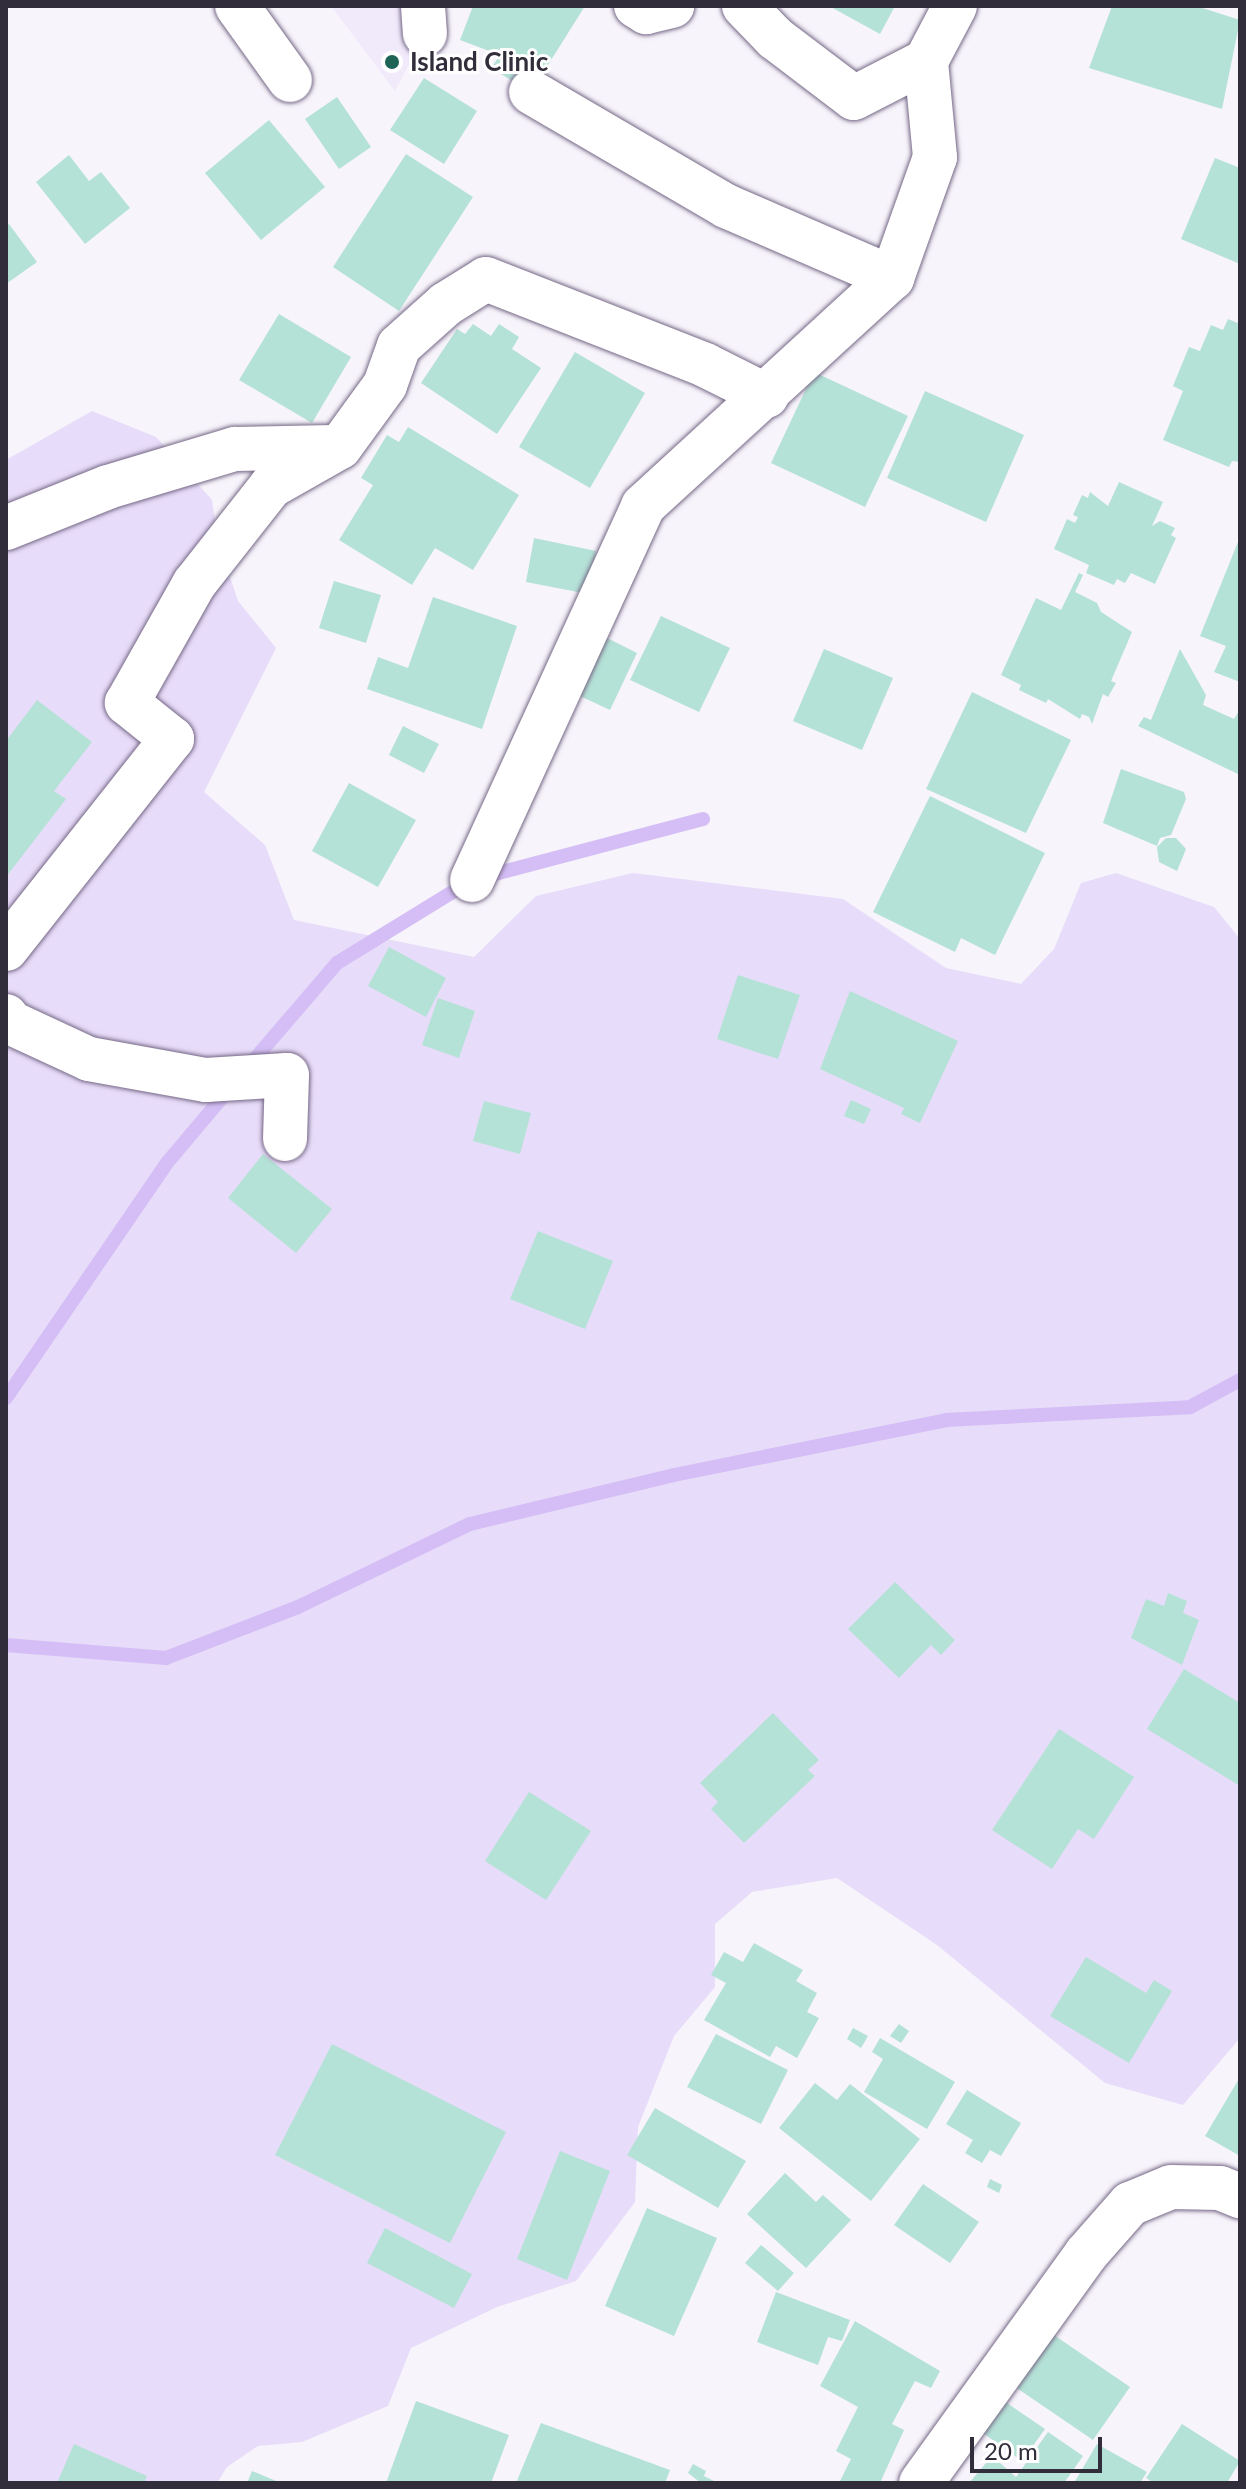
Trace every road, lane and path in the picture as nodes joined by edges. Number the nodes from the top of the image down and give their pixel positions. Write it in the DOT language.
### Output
graph roads {
  1 [pos="237,6"];
  2 [pos="636,6"];
  3 [pos="672,6"];
  4 [pos="744,6"];
  5 [pos="955,6"];
  6 [pos="926,61"];
  7 [pos="290,80"];
  8 [pos="531,92"];
  9 [pos="892,278"];
  10 [pos="767,396"];
  11 [pos="340,447"];
  12 [pos="6,528"];
  13 [pos="472,880"];
  14 [pos="6,949"];
  15 [pos="6,1016"];
  16 [pos="285,1139"];
  17 [pos="1240,2196"];
  18 [pos="921,2483"];
  1 -- 7 [label="street"];
  2 -- 3 [label="street"];
  4 -- 6 [label="street"];
  5 -- 6 [label="street"];
  6 -- 9 [label="street"];
  8 -- 9 [label="street"];
  9 -- 10 [label="street"];
  10 -- 11 [label="street"];
  10 -- 13 [label="street"];
  11 -- 12 [label="street"];
  11 -- 14 [label="street"];
  15 -- 16 [label="street"];
  17 -- 18 [label="street"];
}
